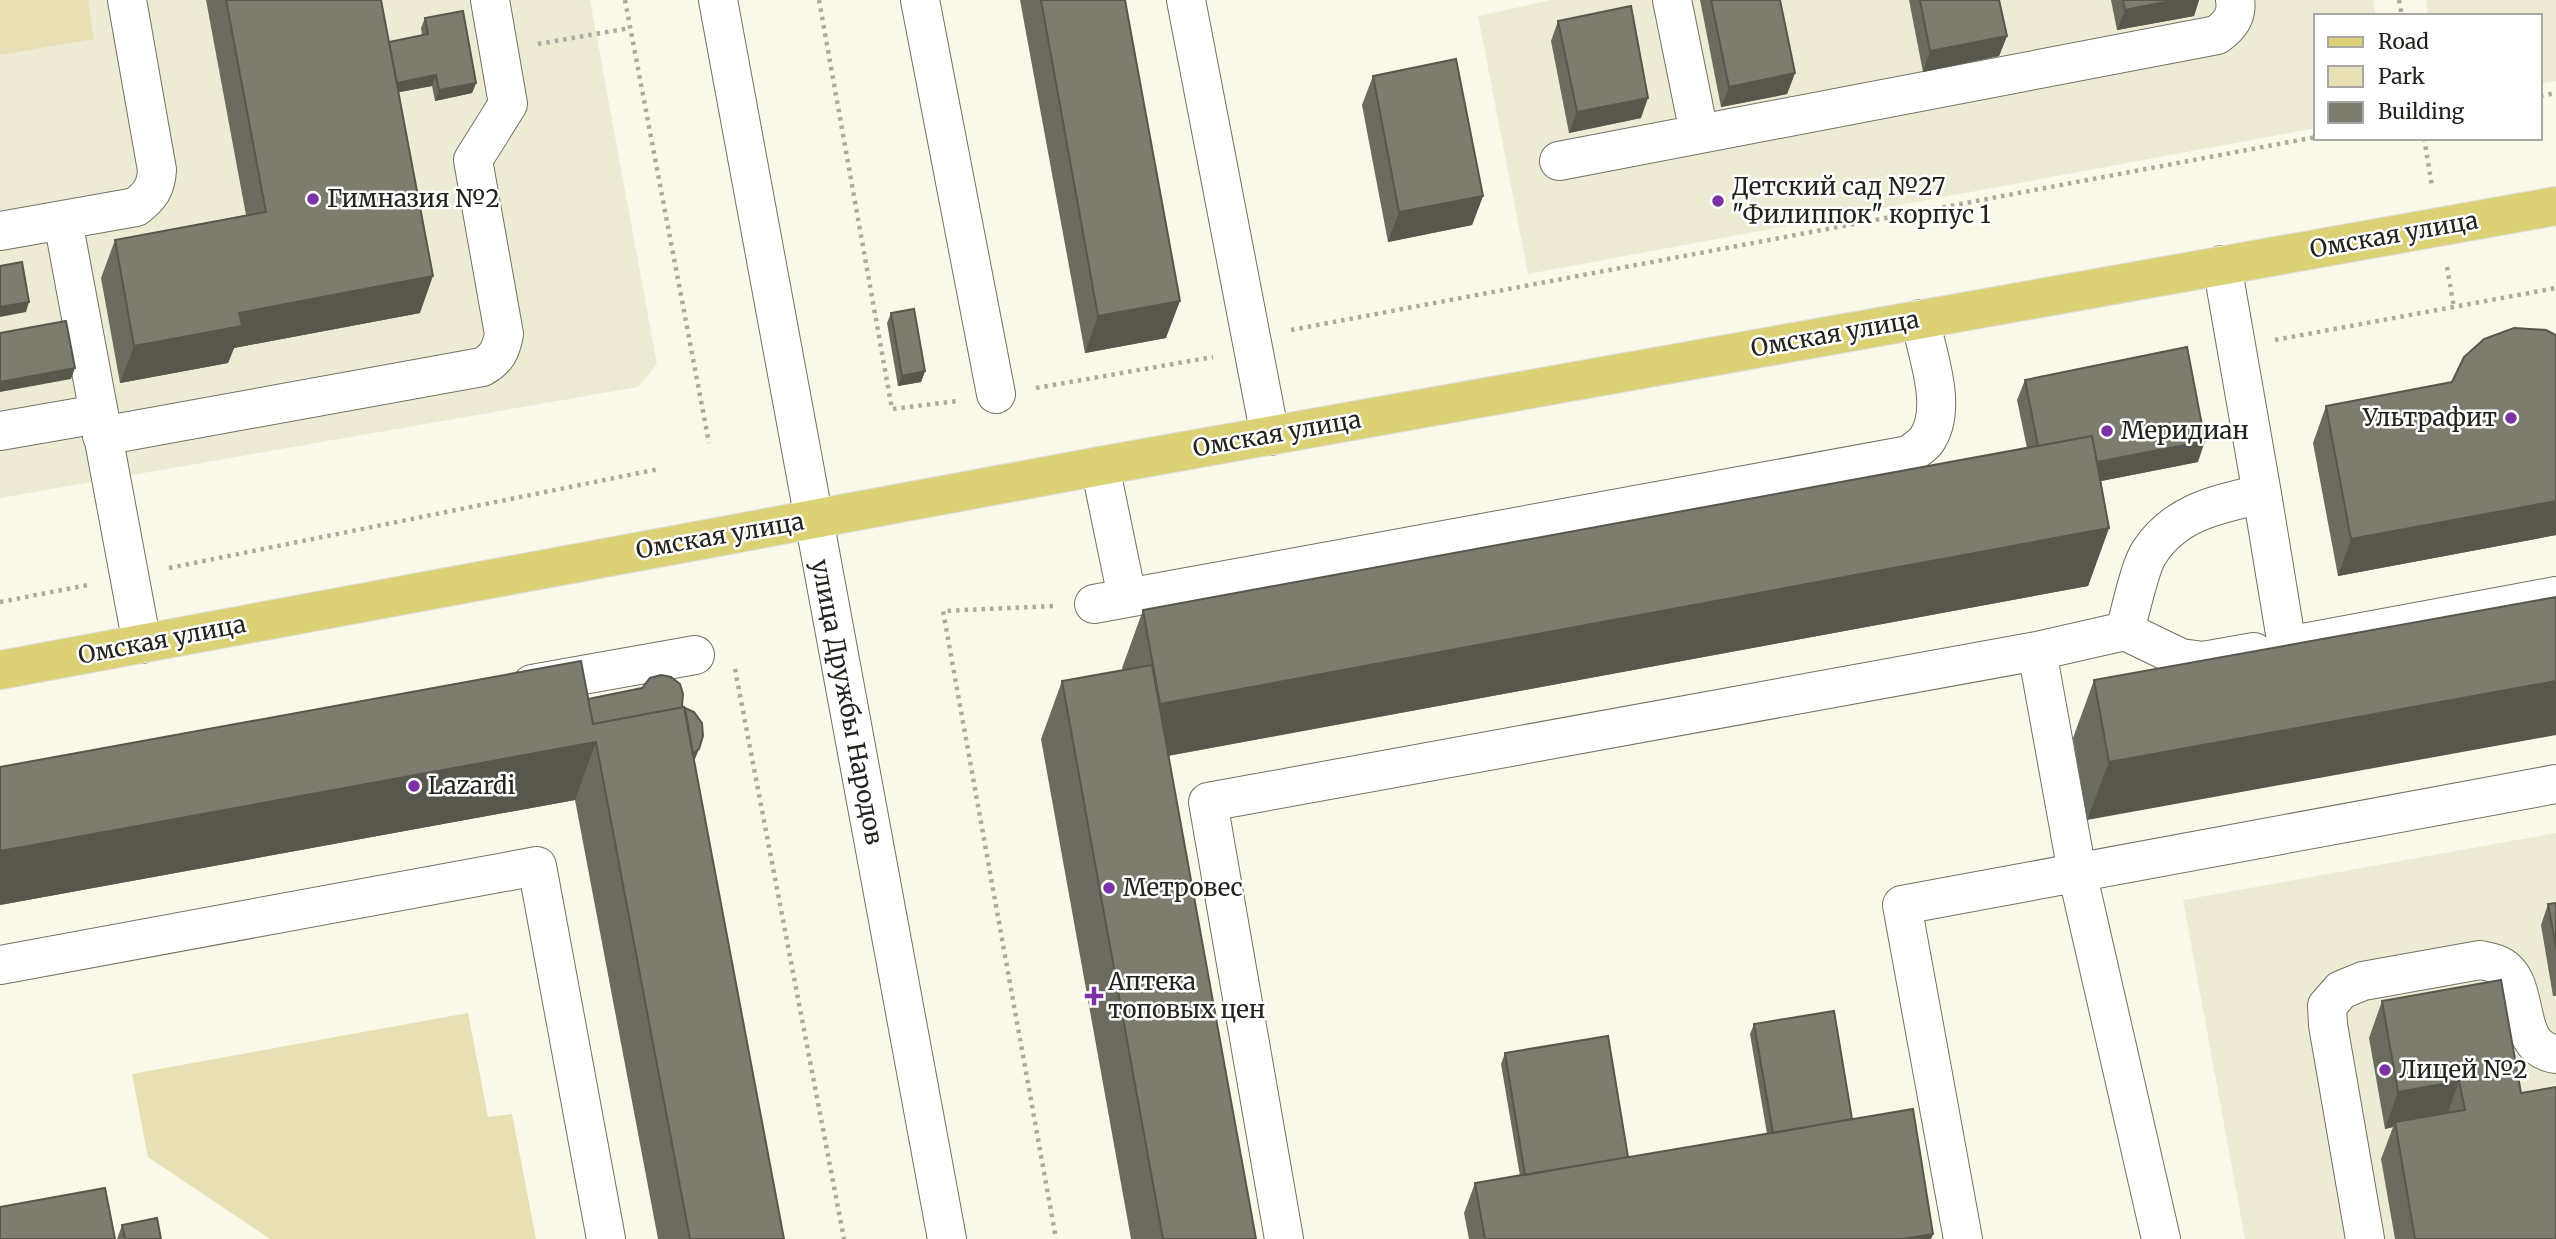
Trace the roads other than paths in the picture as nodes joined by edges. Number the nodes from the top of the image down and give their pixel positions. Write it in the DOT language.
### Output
graph roads {
  1 [pos="127,0"];
  2 [pos="490,0"];
  3 [pos="718,0"];
  4 [pos="920,0"];
  5 [pos="1186,0"];
  6 [pos="1672,0"];
  7 [pos="2235,0"];
  8 [pos="1699,133"];
  9 [pos="1559,161"];
  10 [pos="2556,206"];
  11 [pos="62,221"];
  12 [pos="0,231"];
  13 [pos="2222,265"];
  14 [pos="1920,319"];
  15 [pos="996,394"];
  16 [pos="100,425"];
  17 [pos="0,431"];
  18 [pos="1270,436"];
  19 [pos="1100,466"];
  20 [pos="2262,494"];
  21 [pos="813,519"];
  22 [pos="2556,596"];
  23 [pos="2125,631"];
  24 [pos="142,643"];
  25 [pos="2287,646"];
  26 [pos="2037,651"];
  27 [pos="695,655"];
  28 [pos="0,670"];
  29 [pos="504,688"];
  30 [pos="2556,784"];
  31 [pos="2077,872"];
  32 [pos="0,965"];
  33 [pos="2556,1054"];
  34 [pos="606,1239"];
  35 [pos="947,1239"];
  36 [pos="1284,1239"];
  37 [pos="1963,1239"];
  38 [pos="2161,1239"];
  39 [pos="2365,1239"];
  1 -- 11 [label="street"];
  2 -- 16 [label="street"];
  3 -- 21 [label="street, улица Дружбы Народов"];
  4 -- 15 [label="street"];
  5 -- 18 [label="street"];
  6 -- 8 [label="street"];
  7 -- 8 [label="street"];
  8 -- 9 [label="street"];
  10 -- 13 [label="main road, Омская улица"];
  11 -- 12 [label="street"];
  11 -- 16 [label="street"];
  13 -- 14 [label="main road, Омская улица"];
  13 -- 20 [label="street"];
  14 -- 18 [label="main road, Омская улица"];
  14 -- 19 [label="street"];
  16 -- 17 [label="street"];
  16 -- 24 [label="street"];
  18 -- 19 [label="main road, Омская улица"];
  19 -- 21 [label="main road, Омская улица"];
  20 -- 23 [label="street"];
  20 -- 25 [label="street"];
  21 -- 24 [label="main road, Омская улица"];
  21 -- 35 [label="street, улица Дружбы Народов"];
  22 -- 25 [label="street"];
  23 -- 25 [label="street"];
  23 -- 26 [label="street"];
  24 -- 28 [label="main road, Омская улица"];
  26 -- 31 [label="street"];
  26 -- 36 [label="street"];
  27 -- 29 [label="street"];
  30 -- 31 [label="street"];
  31 -- 37 [label="street"];
  31 -- 38 [label="street"];
  32 -- 34 [label="street"];
  33 -- 39 [label="street"];
}
